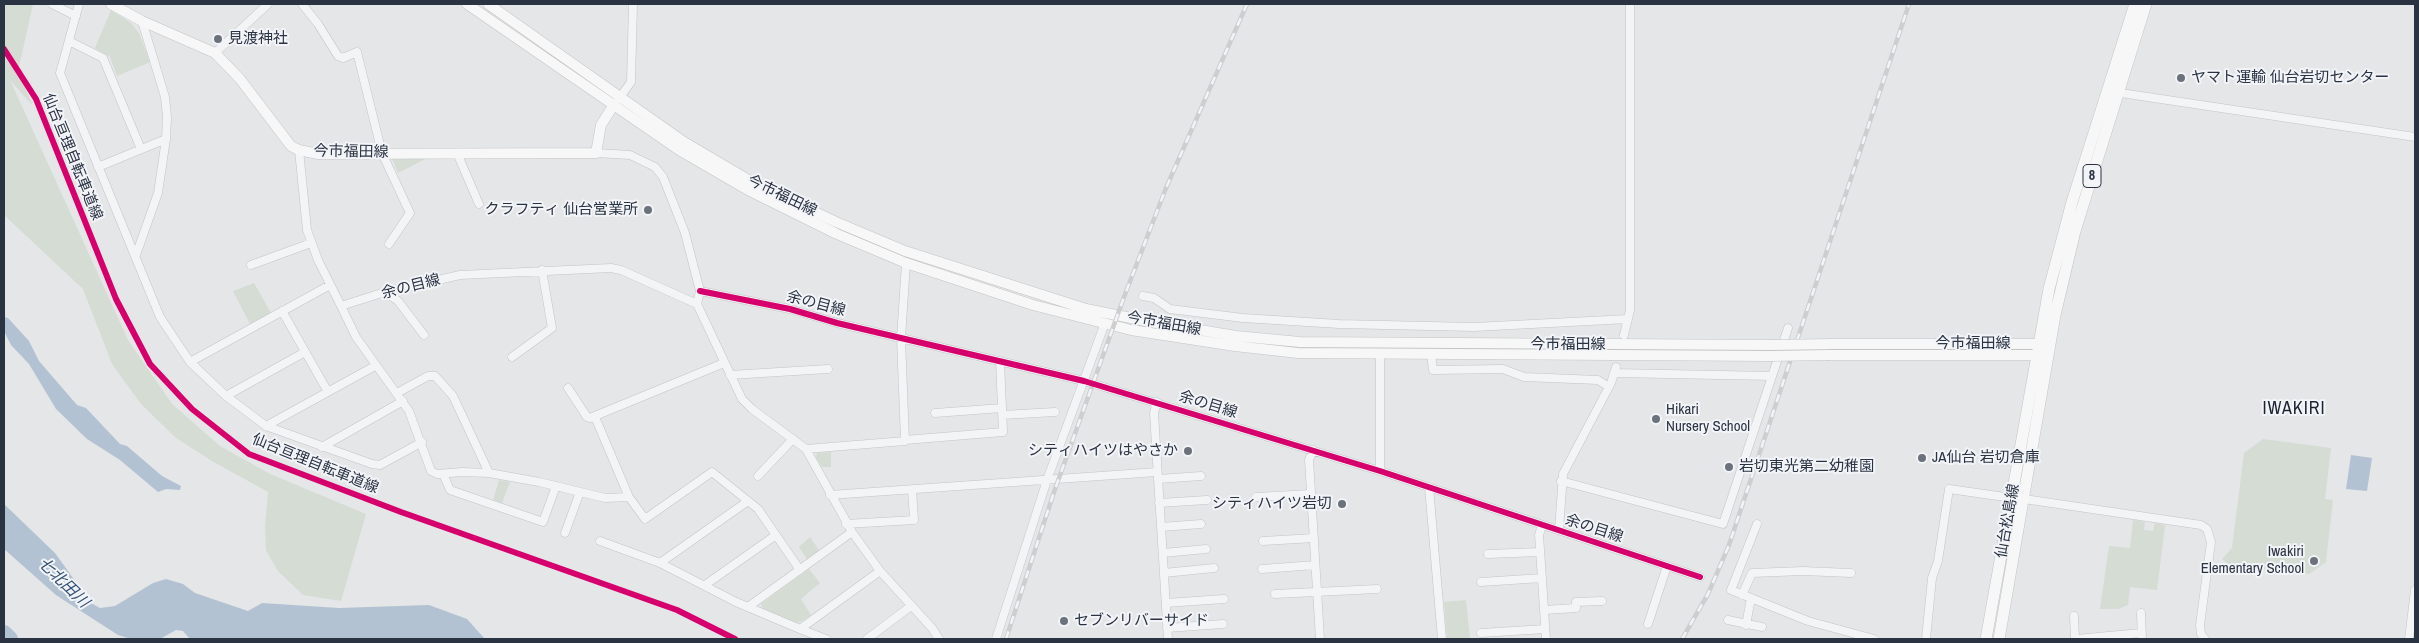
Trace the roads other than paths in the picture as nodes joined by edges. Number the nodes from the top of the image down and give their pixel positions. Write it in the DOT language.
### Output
graph roads {
  1 [pos="52,4"];
  2 [pos="80,4"];
  3 [pos="111,4"];
  4 [pos="268,4"];
  5 [pos="302,4"];
  6 [pos="467,4"];
  7 [pos="488,4"];
  8 [pos="633,4"];
  9 [pos="1630,4"];
  10 [pos="2135,4"];
  11 [pos="2146,4"];
  12 [pos="76,16"];
  13 [pos="142,21"];
  14 [pos="69,41"];
  15 [pos="215,53"];
  16 [pos="2112,92"];
  17 [pos="617,101"];
  18 [pos="2415,137"];
  19 [pos="166,139"];
  20 [pos="141,149"];
  21 [pos="299,150"];
  22 [pos="382,153"];
  23 [pos="457,153"];
  24 [pos="596,153"];
  25 [pos="98,166"];
  26 [pos="479,204"];
  27 [pos="311,243"];
  28 [pos="389,244"];
  29 [pos="136,255"];
  30 [pos="906,263"];
  31 [pos="251,265"];
  32 [pos="542,270"];
  33 [pos="330,285"];
  34 [pos="385,292"];
  35 [pos="1143,296"];
  36 [pos="698,297"];
  37 [pos="341,306"];
  38 [pos="282,312"];
  39 [pos="1628,319"];
  40 [pos="1105,323"];
  41 [pos="1788,328"];
  42 [pos="424,334"];
  43 [pos="1624,335"];
  44 [pos="901,338"];
  45 [pos="1772,350"];
  46 [pos="2042,350"];
  47 [pos="305,352"];
  48 [pos="1380,354"];
  49 [pos="1432,354"];
  50 [pos="512,357"];
  51 [pos="1000,361"];
  52 [pos="190,362"];
  53 [pos="724,363"];
  54 [pos="375,366"];
  55 [pos="828,369"];
  56 [pos="730,375"];
  57 [pos="1772,376"];
  58 [pos="1084,381"];
  59 [pos="1609,387"];
  60 [pos="568,388"];
  61 [pos="328,392"];
  62 [pos="397,393"];
  63 [pos="226,396"];
  64 [pos="403,401"];
  65 [pos="1155,407"];
  66 [pos="1002,412"];
  67 [pos="1055,412"];
  68 [pos="935,413"];
  69 [pos="595,417"];
  70 [pos="266,426"];
  71 [pos="793,439"];
  72 [pos="904,440"];
  73 [pos="422,442"];
  74 [pos="322,447"];
  75 [pos="806,449"];
  76 [pos="1311,454"];
  77 [pos="1380,471"];
  78 [pos="489,473"];
  79 [pos="443,474"];
  80 [pos="758,476"];
  81 [pos="1158,476"];
  82 [pos="1201,476"];
  83 [pos="1048,480"];
  84 [pos="1561,481"];
  85 [pos="556,486"];
  86 [pos="912,489"];
  87 [pos="580,492"];
  88 [pos="1429,492"];
  89 [pos="1311,494"];
  90 [pos="830,495"];
  91 [pos="629,497"];
  92 [pos="1256,497"];
  93 [pos="2018,499"];
  94 [pos="1207,500"];
  95 [pos="748,501"];
  96 [pos="1160,503"];
  97 [pos="846,524"];
  98 [pos="1201,524"];
  99 [pos="1757,524"];
  100 [pos="1161,527"];
  101 [pos="1541,529"];
  102 [pos="1559,530"];
  103 [pos="852,532"];
  104 [pos="565,533"];
  105 [pos="776,535"];
  106 [pos="1314,538"];
  107 [pos="600,541"];
  108 [pos="1263,541"];
  109 [pos="1206,549"];
  110 [pos="1163,552"];
  111 [pos="1540,552"];
  112 [pos="1488,554"];
  113 [pos="660,563"];
  114 [pos="1315,565"];
  115 [pos="1667,566"];
  116 [pos="1214,568"];
  117 [pos="1262,569"];
  118 [pos="800,570"];
  119 [pos="880,571"];
  120 [pos="1164,572"];
  121 [pos="1851,573"];
  122 [pos="1700,577"];
  123 [pos="1542,578"];
  124 [pos="1481,582"];
  125 [pos="705,585"];
  126 [pos="1377,588"];
  127 [pos="2415,590"];
  128 [pos="1317,592"];
  129 [pos="1276,594"];
  130 [pos="1742,595"];
  131 [pos="1751,598"];
  132 [pos="1224,599"];
  133 [pos="1602,601"];
  134 [pos="1166,603"];
  135 [pos="911,606"];
  136 [pos="748,607"];
  137 [pos="1544,610"];
  138 [pos="2140,613"];
  139 [pos="2074,616"];
  140 [pos="1728,620"];
  141 [pos="1223,624"];
  142 [pos="1648,624"];
  143 [pos="1746,625"];
  144 [pos="1762,627"];
  145 [pos="2413,627"];
  146 [pos="1167,628"];
  147 [pos="800,629"];
  148 [pos="1545,629"];
  149 [pos="1481,633"];
  150 [pos="2142,636"];
  151 [pos="826,639"];
  152 [pos="867,639"];
  153 [pos="939,639"];
  154 [pos="996,639"];
  155 [pos="1168,639"];
  156 [pos="1320,639"];
  157 [pos="1442,639"];
  158 [pos="1546,639"];
  159 [pos="1874,639"];
  160 [pos="1926,639"];
  161 [pos="1986,639"];
  162 [pos="1999,639"];
  163 [pos="2076,639"];
  164 [pos="2205,639"];
  165 [pos="2409,639"];
  1 -- 12 [label="street"];
  2 -- 12 [label="street"];
  3 -- 13 [label="main road, 今市福田線"];
  4 -- 15 [label="street"];
  5 -- 22 [label="street"];
  6 -- 17 [label="main road, 今市福田線"];
  7 -- 17 [label="main road, 今市福田線"];
  8 -- 17 [label="street"];
  9 -- 39 [label="street"];
  10 -- 16 [label="main road, 8"];
  11 -- 16 [label="main road, 8"];
  12 -- 14 [label="street"];
  13 -- 15 [label="main road, 今市福田線"];
  13 -- 19 [label="street"];
  14 -- 20 [label="street"];
  14 -- 25 [label="street"];
  15 -- 21 [label="main road, 今市福田線"];
  16 -- 18 [label="street"];
  16 -- 46 [label="main road, 8"];
  17 -- 24 [label="main road"];
  17 -- 30 [label="main road, 今市福田線"];
  17 -- 45 [label="main road, 今市福田線"];
  19 -- 20 [label="street"];
  19 -- 29 [label="street"];
  20 -- 25 [label="street"];
  21 -- 22 [label="main road, 今市福田線"];
  21 -- 27 [label="street"];
  22 -- 23 [label="main road, 今市福田線"];
  22 -- 28 [label="street"];
  23 -- 24 [label="main road, 今市福田線"];
  23 -- 26 [label="street"];
  24 -- 36 [label="street"];
  25 -- 29 [label="street"];
  27 -- 31 [label="street"];
  27 -- 33 [label="street"];
  29 -- 52 [label="street"];
  30 -- 40 [label="main road, 今市福田線"];
  30 -- 44 [label="street"];
  32 -- 34 [label="street, 余の目線"];
  32 -- 36 [label="street, 余の目線"];
  32 -- 50 [label="street"];
  33 -- 37 [label="street"];
  33 -- 38 [label="street"];
  34 -- 37 [label="street, 余の目線"];
  34 -- 42 [label="street"];
  35 -- 39 [label="street"];
  36 -- 44 [label="street, 余の目線"];
  36 -- 53 [label="street"];
  37 -- 54 [label="street"];
  38 -- 47 [label="street"];
  38 -- 52 [label="street"];
  39 -- 43 [label="street"];
  40 -- 48 [label="main road, 今市福田線"];
  40 -- 58 [label="street"];
  41 -- 57 [label="street"];
  44 -- 51 [label="street, 余の目線"];
  44 -- 72 [label="street"];
  45 -- 46 [label="main road, 今市福田線, bridge"];
  45 -- 49 [label="main road, 今市福田線"];
  46 -- 93 [label="main road, 仙台松島線 / 8"];
  47 -- 61 [label="street"];
  47 -- 63 [label="street"];
  48 -- 49 [label="main road, 今市福田線"];
  48 -- 77 [label="street"];
  49 -- 59 [label="street"];
  51 -- 58 [label="street, 余の目線"];
  51 -- 66 [label="street"];
  52 -- 63 [label="street"];
  53 -- 56 [label="street"];
  53 -- 69 [label="street"];
  54 -- 61 [label="street"];
  54 -- 62 [label="street"];
  55 -- 56 [label="street"];
  56 -- 71 [label="street"];
  57 -- 59 [label="street"];
  57 -- 84 [label="street"];
  58 -- 65 [label="street, 余の目線"];
  58 -- 83 [label="street"];
  59 -- 84 [label="street"];
  60 -- 69 [label="street"];
  61 -- 70 [label="street"];
  62 -- 64 [label="street"];
  62 -- 78 [label="street"];
  63 -- 70 [label="street"];
  64 -- 73 [label="street"];
  64 -- 74 [label="street"];
  65 -- 76 [label="street, 余の目線"];
  65 -- 81 [label="street"];
  66 -- 67 [label="street"];
  66 -- 68 [label="street"];
  66 -- 72 [label="street"];
  69 -- 91 [label="street"];
  70 -- 74 [label="street"];
  71 -- 75 [label="street"];
  71 -- 80 [label="street"];
  72 -- 75 [label="street"];
  73 -- 74 [label="street"];
  73 -- 79 [label="street"];
  75 -- 90 [label="street"];
  76 -- 77 [label="street, 余の目線"];
  76 -- 89 [label="street"];
  77 -- 88 [label="street, 余の目線"];
  78 -- 79 [label="street"];
  78 -- 85 [label="street"];
  79 -- 85 [label="street"];
  81 -- 82 [label="street"];
  81 -- 83 [label="street"];
  81 -- 96 [label="street"];
  83 -- 86 [label="street"];
  83 -- 154 [label="street"];
  84 -- 102 [label="street"];
  85 -- 87 [label="street"];
  86 -- 90 [label="street"];
  86 -- 97 [label="street"];
  87 -- 91 [label="street"];
  87 -- 104 [label="street"];
  88 -- 101 [label="street, 余の目線"];
  88 -- 157 [label="street"];
  89 -- 92 [label="street"];
  89 -- 106 [label="street"];
  90 -- 97 [label="street"];
  91 -- 95 [label="street"];
  93 -- 160 [label="street"];
  93 -- 161 [label="main road, 仙台松島線 / 8"];
  93 -- 162 [label="main road, 仙台松島線 / 8"];
  93 -- 164 [label="street"];
  94 -- 96 [label="street"];
  95 -- 105 [label="street"];
  95 -- 113 [label="street"];
  96 -- 100 [label="street"];
  97 -- 103 [label="street"];
  98 -- 100 [label="street"];
  99 -- 130 [label="street"];
  100 -- 110 [label="street"];
  101 -- 102 [label="street, 余の目線"];
  101 -- 111 [label="street"];
  102 -- 115 [label="street, 余の目線"];
  103 -- 118 [label="street"];
  103 -- 119 [label="street"];
  105 -- 118 [label="street"];
  105 -- 125 [label="street"];
  106 -- 108 [label="street"];
  106 -- 114 [label="street"];
  107 -- 113 [label="street"];
  109 -- 110 [label="street"];
  110 -- 120 [label="street"];
  111 -- 112 [label="street"];
  111 -- 123 [label="street"];
  113 -- 125 [label="street"];
  114 -- 117 [label="street"];
  114 -- 128 [label="street"];
  115 -- 122 [label="street, 余の目線"];
  115 -- 142 [label="street"];
  116 -- 120 [label="street"];
  118 -- 136 [label="street"];
  119 -- 135 [label="street"];
  119 -- 147 [label="street"];
  120 -- 134 [label="street"];
  121 -- 130 [label="street"];
  123 -- 124 [label="street"];
  123 -- 137 [label="street"];
  125 -- 136 [label="street"];
  126 -- 128 [label="street"];
  127 -- 145 [label="street"];
  128 -- 129 [label="street"];
  128 -- 156 [label="street"];
  130 -- 131 [label="street"];
  131 -- 143 [label="street"];
  131 -- 159 [label="street"];
  132 -- 134 [label="street"];
  133 -- 137 [label="street"];
  134 -- 146 [label="street"];
  135 -- 152 [label="street"];
  135 -- 153 [label="street"];
  136 -- 147 [label="street"];
  137 -- 148 [label="street"];
  138 -- 150 [label="street"];
  139 -- 163 [label="street"];
  140 -- 143 [label="street"];
  141 -- 146 [label="street"];
  143 -- 144 [label="street"];
  145 -- 165 [label="street"];
  146 -- 155 [label="street"];
  147 -- 151 [label="street"];
  148 -- 149 [label="street"];
  148 -- 158 [label="street"];
  150 -- 163 [label="street"];
}
